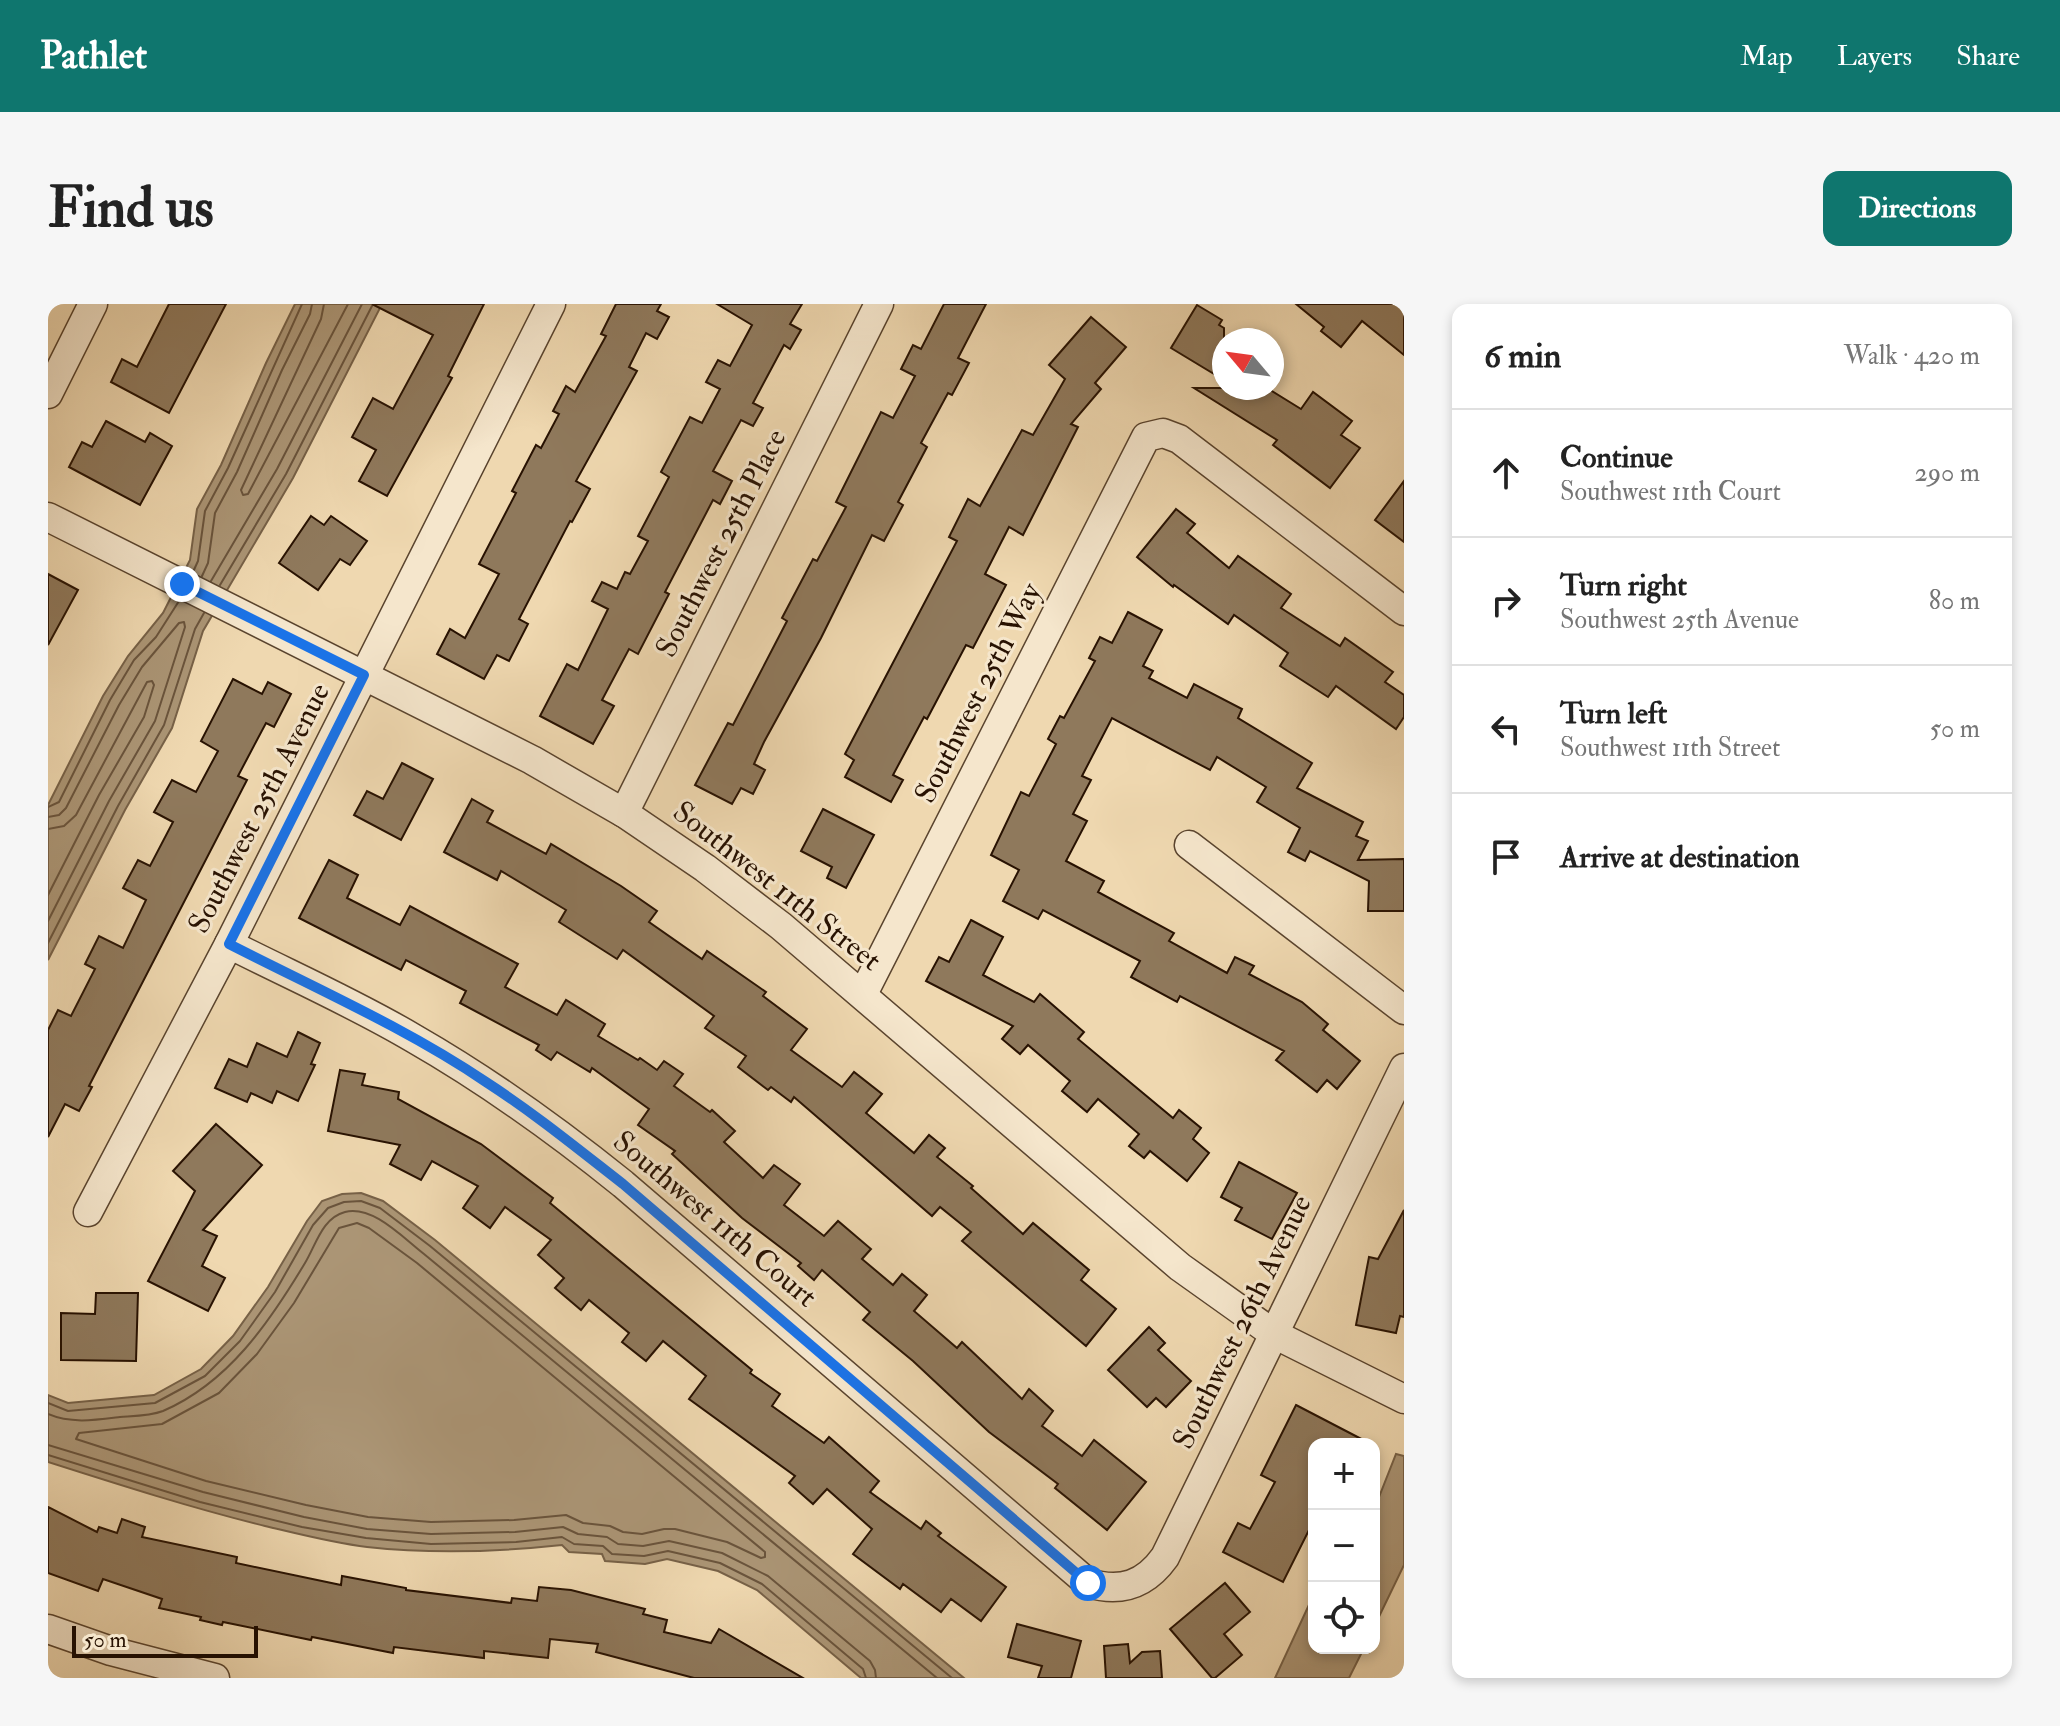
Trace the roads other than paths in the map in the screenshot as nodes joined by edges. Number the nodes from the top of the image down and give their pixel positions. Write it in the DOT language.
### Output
graph roads {
  1 [pos="93,304"];
  2 [pos="551,304"];
  3 [pos="879,304"];
  4 [pos="48,394"];
  5 [pos="48,517"];
  6 [pos="1404,611"];
  7 [pos="364,675"];
  8 [pos="624,813"];
  9 [pos="1189,845"];
  10 [pos="229,944"];
  11 [pos="863,994"];
  12 [pos="1404,1010"];
  13 [pos="1404,1068"];
  14 [pos="88,1212"];
  15 [pos="1274,1334"];
  16 [pos="1404,1399"];
  17 [pos="1124,1588"];
  18 [pos="48,1629"];
  19 [pos="215,1678"];
  1 -- 4 [label="street"];
  2 -- 7 [label="street, Southwest 25th Avenue"];
  3 -- 8 [label="street, Southwest 25th Place"];
  5 -- 7 [label="street, Southwest 11th Street"];
  6 -- 11 [label="street, Southwest 25th Way"];
  7 -- 8 [label="street, Southwest 11th Street"];
  7 -- 10 [label="street, Southwest 25th Avenue"];
  8 -- 11 [label="street, Southwest 11th Street"];
  9 -- 12 [label="street"];
  10 -- 14 [label="street, Southwest 25th Avenue"];
  10 -- 17 [label="street, Southwest 11th Court"];
  11 -- 15 [label="street, Southwest 11th Street"];
  13 -- 15 [label="street, Southwest 26th Avenue"];
  15 -- 16 [label="street, Southwest 11th Street"];
  15 -- 17 [label="street, Southwest 26th Avenue"];
  18 -- 19 [label="street"];
}
